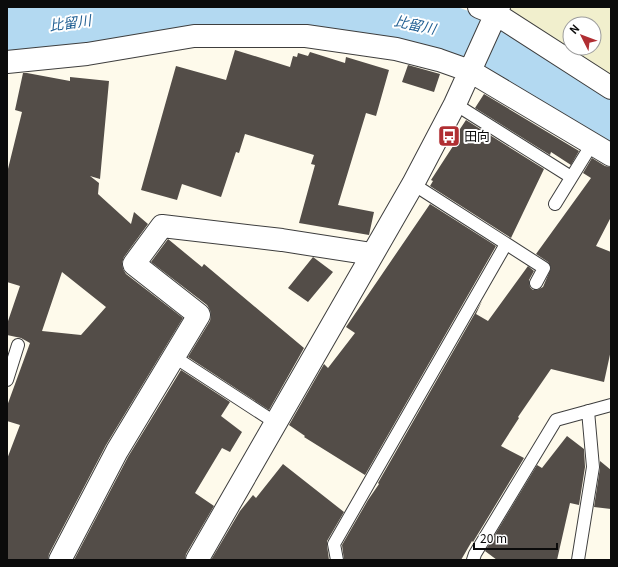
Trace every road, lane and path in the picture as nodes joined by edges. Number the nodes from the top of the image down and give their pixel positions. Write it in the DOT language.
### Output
graph roads {
  1 [pos="492,13"];
  2 [pos="8,66"];
  3 [pos="472,66"];
  4 [pos="611,88"];
  5 [pos="455,104"];
  6 [pos="592,144"];
  7 [pos="611,155"];
  8 [pos="571,177"];
  9 [pos="413,184"];
  10 [pos="555,204"];
  11 [pos="506,244"];
  12 [pos="372,254"];
  13 [pos="536,283"];
  14 [pos="18,345"];
  15 [pos="173,356"];
  16 [pos="7,380"];
  17 [pos="611,405"];
  18 [pos="588,411"];
  19 [pos="276,423"];
  20 [pos="60,560"];
  21 [pos="197,560"];
  22 [pos="337,560"];
  23 [pos="473,560"];
  24 [pos="578,560"];
  1 -- 3 [label="street"];
  1 -- 4 [label="street"];
  2 -- 3 [label="street"];
  3 -- 5 [label="street"];
  3 -- 6 [label="street"];
  5 -- 8 [label="lane"];
  5 -- 9 [label="street"];
  6 -- 7 [label="street"];
  6 -- 8 [label="lane"];
  8 -- 10 [label="lane"];
  9 -- 11 [label="lane"];
  9 -- 12 [label="street"];
  11 -- 13 [label="lane"];
  11 -- 22 [label="lane"];
  12 -- 15 [label="street"];
  12 -- 19 [label="street"];
  14 -- 16 [label="lane"];
  15 -- 19 [label="lane"];
  15 -- 20 [label="street"];
  17 -- 18 [label="lane"];
  18 -- 23 [label="lane"];
  18 -- 24 [label="lane"];
  19 -- 21 [label="street"];
}
